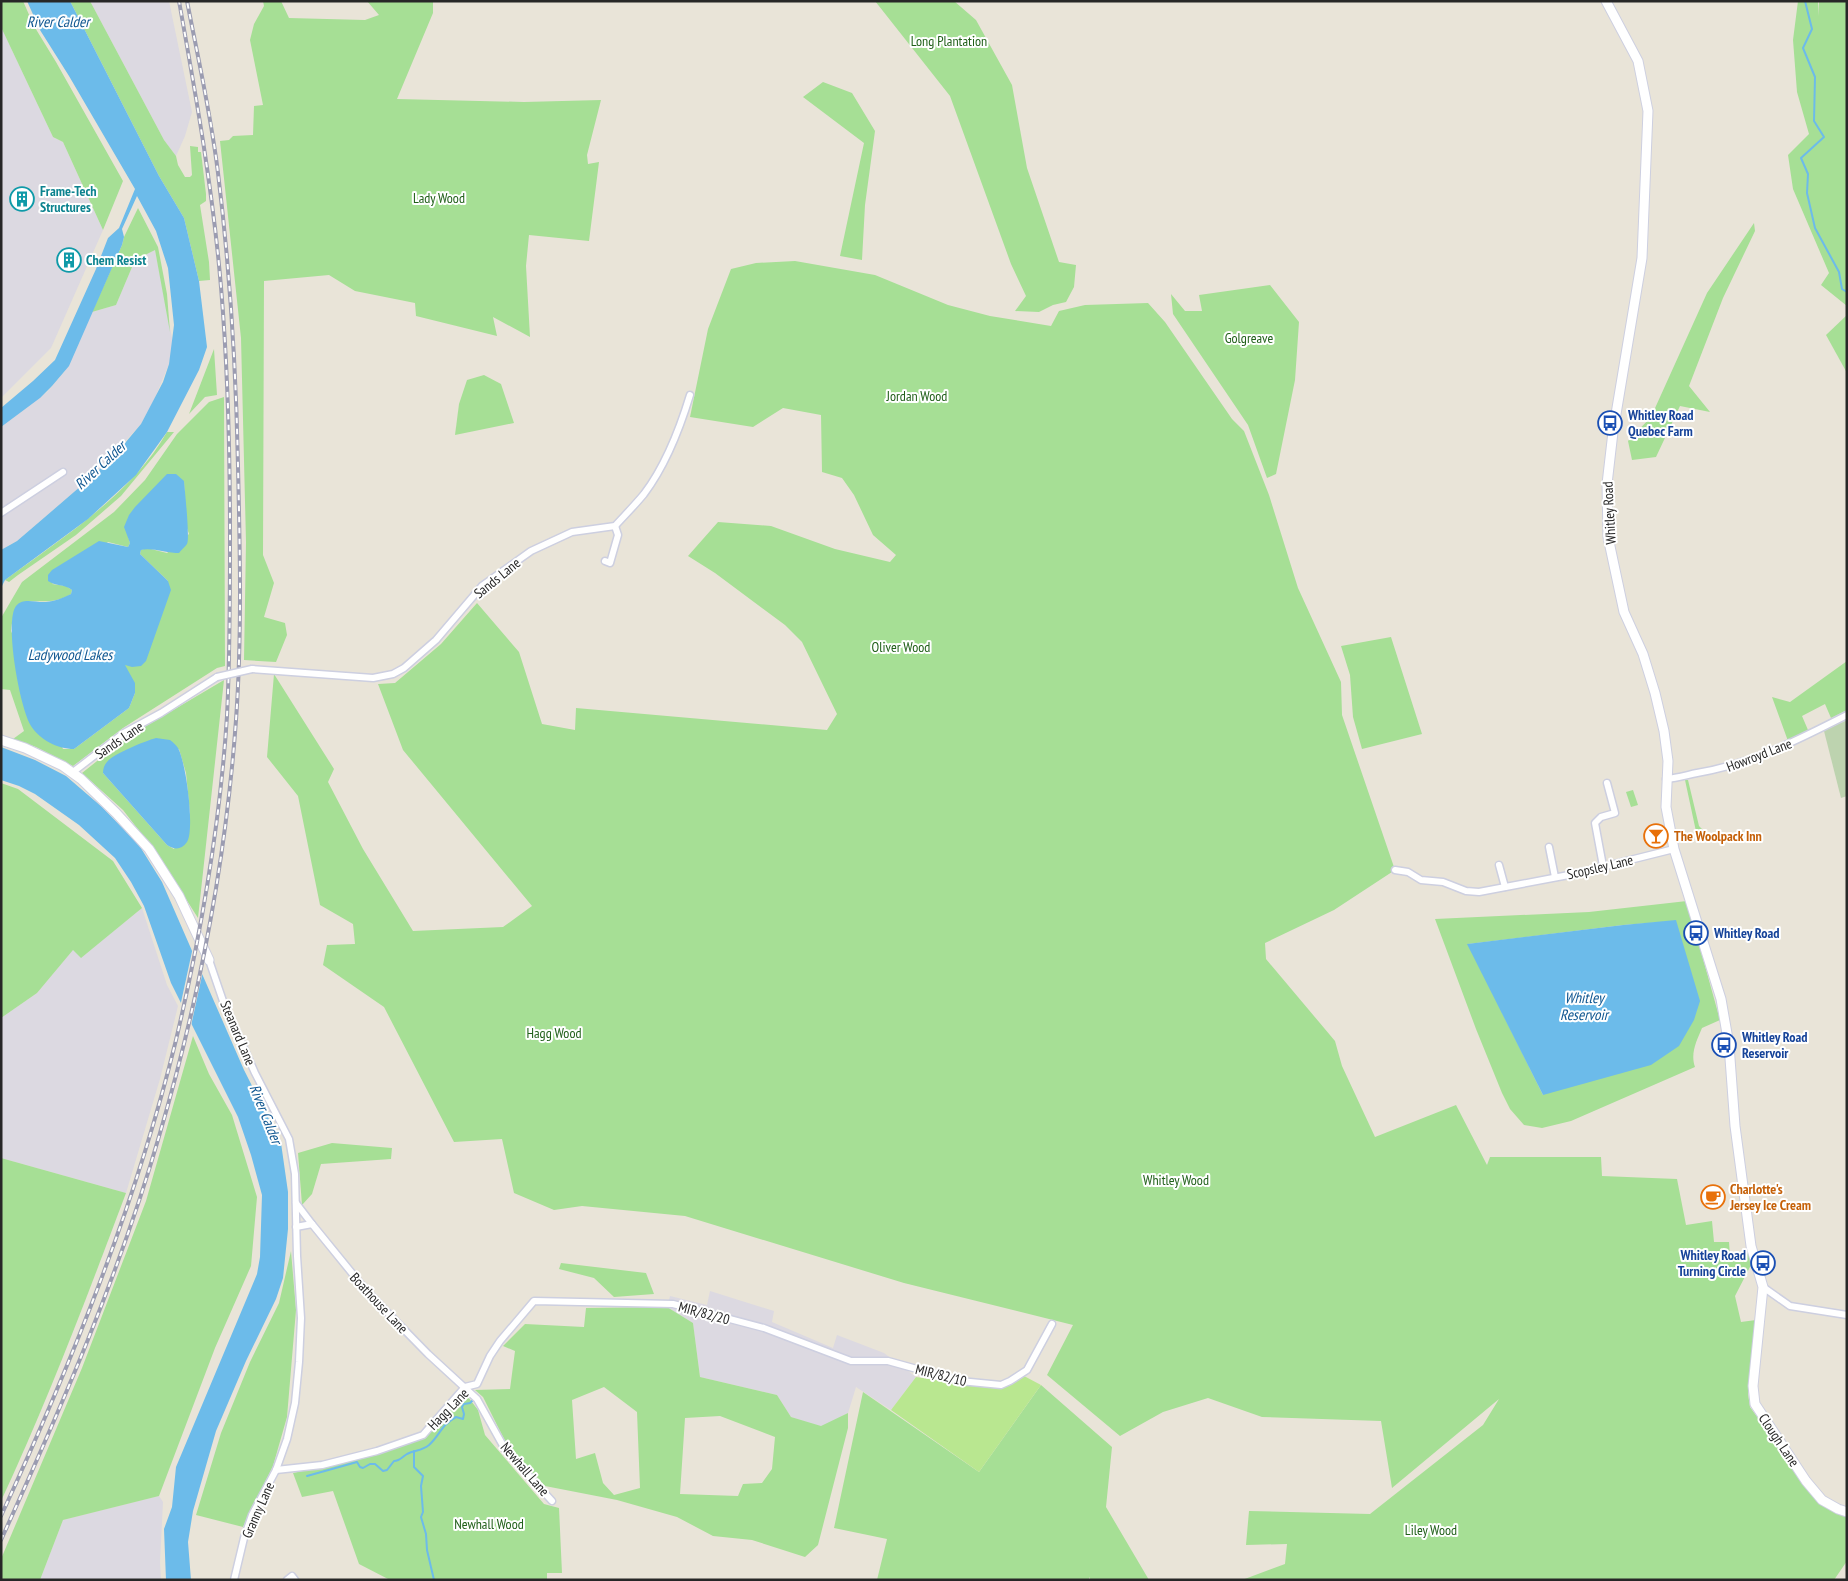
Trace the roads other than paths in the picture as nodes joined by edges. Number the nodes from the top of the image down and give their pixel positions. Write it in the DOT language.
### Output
graph roads {
  1 [pos="1606,1"];
  2 [pos="690,394"];
  3 [pos="63,472"];
  4 [pos="1,513"];
  5 [pos="615,526"];
  6 [pos="605,561"];
  7 [pos="1847,716"];
  8 [pos="1,740"];
  9 [pos="73,772"];
  10 [pos="1666,779"];
  11 [pos="1608,783"];
  12 [pos="1549,847"];
  13 [pos="1674,849"];
  14 [pos="1499,865"];
  15 [pos="1603,866"];
  16 [pos="1395,870"];
  17 [pos="1555,877"];
  18 [pos="1505,887"];
  19 [pos="210,960"];
  20 [pos="296,1203"];
  21 [pos="312,1224"];
  22 [pos="296,1227"];
  23 [pos="1763,1287"];
  24 [pos="550,1302"];
  25 [pos="1847,1315"];
  26 [pos="1052,1324"];
  27 [pos="851,1361"];
  28 [pos="465,1387"];
  29 [pos="276,1470"];
  30 [pos="552,1500"];
  31 [pos="1847,1512"];
  32 [pos="234,1580"];
  33 [pos="287,1580"];
  34 [pos="295,1580"];
  1 -- 10 [label="street, Whitley Road"];
  2 -- 5 [label="street"];
  3 -- 4 [label="street"];
  5 -- 6 [label="street"];
  5 -- 9 [label="street, Sands Lane, bridge"];
  7 -- 10 [label="street, Howroyd Lane"];
  8 -- 9 [label="street, Steanard Lane"];
  9 -- 19 [label="street, Steanard Lane"];
  10 -- 13 [label="street, Whitley Road"];
  11 -- 15 [label="street"];
  12 -- 17 [label="street, Scopsley Lane"];
  13 -- 15 [label="street, Scopsley Lane"];
  13 -- 23 [label="street, Whitley Road"];
  14 -- 18 [label="street"];
  15 -- 17 [label="street, Scopsley Lane"];
  16 -- 18 [label="street, Scopsley Lane"];
  17 -- 18 [label="street, Scopsley Lane"];
  19 -- 20 [label="street, Steanard Lane"];
  20 -- 21 [label="street, Boathouse Lane"];
  20 -- 22 [label="street, Steanard Lane"];
  21 -- 22 [label="street"];
  21 -- 28 [label="street, Boathouse Lane"];
  22 -- 29 [label="street, Steanard Lane"];
  23 -- 25 [label="street"];
  23 -- 31 [label="street, Clough Lane"];
  24 -- 27 [label="street, MIR/82/20"];
  24 -- 28 [label="street, Hagg Lane"];
  26 -- 27 [label="street, MIR/82/10"];
  28 -- 29 [label="street, Hagg Lane"];
  28 -- 30 [label="street, Newhall Lane"];
  29 -- 32 [label="street, Granny Lane"];
  33 -- 34 [label="street"];
}
